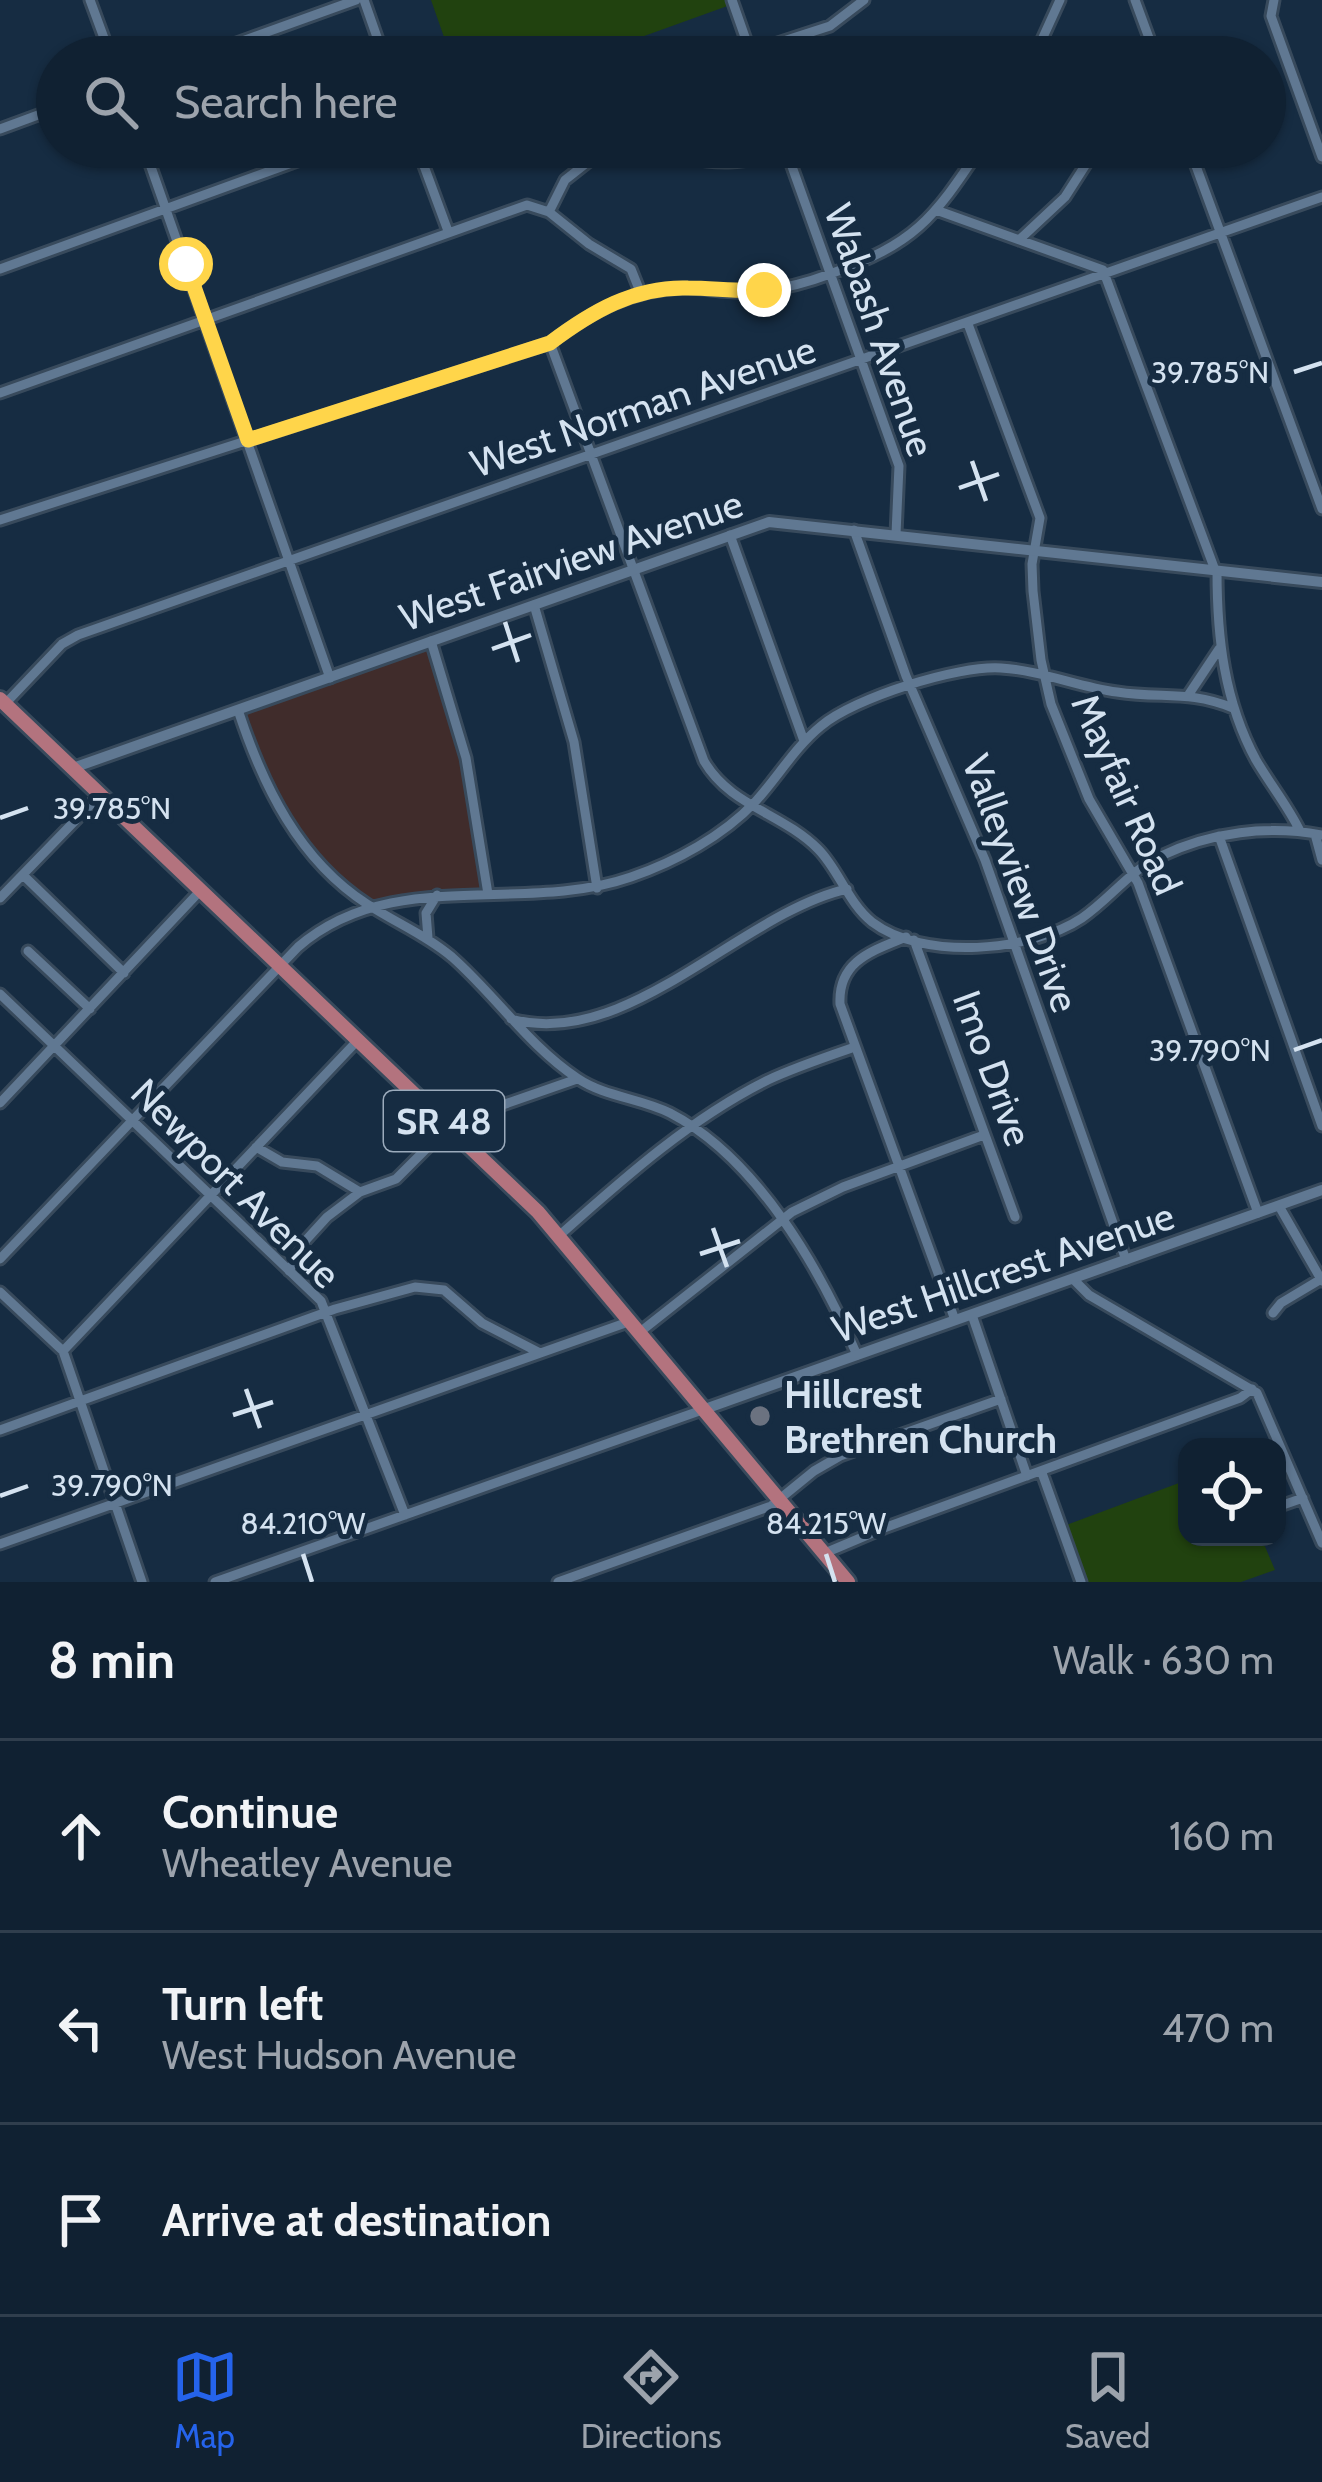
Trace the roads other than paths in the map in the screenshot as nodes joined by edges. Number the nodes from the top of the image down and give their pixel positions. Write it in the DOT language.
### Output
graph roads {
  1 [pos="90,0"];
  2 [pos="360,0"];
  3 [pos="732,0"];
  4 [pos="865,0"];
  5 [pos="1060,0"];
  6 [pos="1135,0"];
  7 [pos="1274,0"];
  8 [pos="103,36"];
  9 [pos="258,36"];
  10 [pos="375,36"];
  11 [pos="744,36"];
  12 [pos="799,36"];
  13 [pos="1044,36"];
  14 [pos="1148,36"];
  15 [pos="1278,36"];
  16 [pos="1286,57"];
  17 [pos="36,116"];
  18 [pos="0,129"];
  19 [pos="1322,157"];
  20 [pos="152,168"];
  21 [pos="277,168"];
  22 [pos="425,168"];
  23 [pos="582,168"];
  24 [pos="793,168"];
  25 [pos="967,168"];
  26 [pos="1084,168"];
  27 [pos="1196,168"];
  28 [pos="1322,197"];
  29 [pos="166,208"];
  30 [pos="936,210"];
  31 [pos="549,212"];
  32 [pos="448,231"];
  33 [pos="1220,234"];
  34 [pos="1019,240"];
  35 [pos="0,268"];
  36 [pos="831,274"];
  37 [pos="1106,275"];
  38 [pos="641,294"];
  39 [pos="206,319"];
  40 [pos="968,324"];
  41 [pos="550,343"];
  42 [pos="862,362"];
  43 [pos="0,393"];
  44 [pos="248,440"];
  45 [pos="593,455"];
  46 [pos="1322,509"];
  47 [pos="0,520"];
  48 [pos="854,530"];
  49 [pos="896,534"];
  50 [pos="730,535"];
  51 [pos="1035,551"];
  52 [pos="288,559"];
  53 [pos="635,569"];
  54 [pos="1216,570"];
  55 [pos="1322,582"];
  56 [pos="534,605"];
  57 [pos="431,641"];
  58 [pos="1219,649"];
  59 [pos="1045,676"];
  60 [pos="330,677"];
  61 [pos="910,686"];
  62 [pos="1189,694"];
  63 [pos="3,701"];
  64 [pos="1233,708"];
  65 [pos="238,710"];
  66 [pos="804,741"];
  67 [pos="73,769"];
  68 [pos="100,795"];
  69 [pos="752,806"];
  70 [pos="1300,831"];
  71 [pos="1318,834"];
  72 [pos="1219,836"];
  73 [pos="1322,860"];
  74 [pos="1133,872"];
  75 [pos="22,875"];
  76 [pos="597,888"];
  77 [pos="847,889"];
  78 [pos="201,890"];
  79 [pos="488,894"];
  80 [pos="437,895"];
  81 [pos="0,898"];
  82 [pos="374,908"];
  83 [pos="428,938"];
  84 [pos="910,939"];
  85 [pos="1014,944"];
  86 [pos="28,951"];
  87 [pos="280,965"];
  88 [pos="124,973"];
  89 [pos="0,994"];
  90 [pos="90,1009"];
  91 [pos="512,1019"];
  92 [pos="550,1026"];
  93 [pos="358,1040"];
  94 [pos="54,1046"];
  95 [pos="855,1047"];
  96 [pos="548,1054"];
  97 [pos="578,1079"];
  98 [pos="0,1103"];
  99 [pos="132,1121"];
  100 [pos="448,1125"];
  101 [pos="692,1126"];
  102 [pos="1322,1126"];
  103 [pos="985,1135"];
  104 [pos="256,1147"];
  105 [pos="898,1166"];
  106 [pos="1322,1190"];
  107 [pos="359,1192"];
  108 [pos="210,1195"];
  109 [pos="1279,1206"];
  110 [pos="1258,1213"];
  111 [pos="1015,1217"];
  112 [pos="782,1219"];
  113 [pos="560,1235"];
  114 [pos="0,1258"];
  115 [pos="1126,1260"];
  116 [pos="289,1271"];
  117 [pos="1073,1279"];
  118 [pos="1321,1280"];
  119 [pos="0,1292"];
  120 [pos="326,1313"];
  121 [pos="1273,1313"];
  122 [pos="971,1315"];
  123 [pos="956,1320"];
  124 [pos="636,1326"];
  125 [pos="62,1351"];
  126 [pos="540,1353"];
  127 [pos="857,1355"];
  128 [pos="1252,1389"];
  129 [pos="1000,1399"];
  130 [pos="80,1402"];
  131 [pos="704,1409"];
  132 [pos="365,1415"];
  133 [pos="0,1430"];
  134 [pos="1042,1473"];
  135 [pos="1027,1476"];
  136 [pos="1303,1498"];
  137 [pos="779,1500"];
  138 [pos="114,1504"];
  139 [pos="1286,1505"];
  140 [pos="404,1515"];
  141 [pos="1322,1543"];
  142 [pos="0,1544"];
  143 [pos="826,1553"];
  144 [pos="1077,1581"];
  145 [pos="142,1582"];
  146 [pos="215,1582"];
  147 [pos="558,1582"];
  148 [pos="848,1582"];
  1 -- 8 [label="street"];
  2 -- 9 [label="street"];
  2 -- 10 [label="street"];
  3 -- 11 [label="street"];
  4 -- 12 [label="street"];
  5 -- 13 [label="street"];
  6 -- 14 [label="street"];
  7 -- 15 [label="street"];
  16 -- 19 [label="street"];
  17 -- 18 [label="street"];
  20 -- 29 [label="street"];
  21 -- 29 [label="street"];
  22 -- 32 [label="street"];
  23 -- 31 [label="street"];
  24 -- 36 [label="street, Wabash Avenue"];
  25 -- 30 [label="street"];
  26 -- 34 [label="street"];
  27 -- 33 [label="street"];
  28 -- 33 [label="street, West Norman Avenue"];
  29 -- 35 [label="street"];
  29 -- 39 [label="street"];
  30 -- 34 [label="street"];
  30 -- 36 [label="street"];
  31 -- 32 [label="street"];
  31 -- 38 [label="street"];
  32 -- 39 [label="street"];
  33 -- 37 [label="street, West Norman Avenue"];
  33 -- 46 [label="street"];
  34 -- 37 [label="street"];
  36 -- 38 [label="street"];
  36 -- 42 [label="street, Wabash Avenue"];
  37 -- 40 [label="street, West Norman Avenue"];
  37 -- 54 [label="street"];
  38 -- 41 [label="street"];
  39 -- 43 [label="street"];
  39 -- 44 [label="street"];
  40 -- 42 [label="street, West Norman Avenue"];
  40 -- 51 [label="street, Mayfair Road"];
  41 -- 44 [label="street"];
  41 -- 45 [label="street"];
  42 -- 45 [label="street, West Norman Avenue"];
  42 -- 49 [label="street, Wabash Avenue"];
  44 -- 47 [label="street"];
  44 -- 52 [label="street"];
  45 -- 52 [label="street, West Norman Avenue"];
  45 -- 53 [label="street"];
  48 -- 49 [label="street, West Fairview Avenue"];
  48 -- 50 [label="street, West Fairview Avenue"];
  48 -- 61 [label="street, Valleyview Drive"];
  49 -- 51 [label="street, West Fairview Avenue"];
  50 -- 53 [label="street, West Fairview Avenue"];
  50 -- 66 [label="street"];
  51 -- 54 [label="street, West Fairview Avenue"];
  51 -- 59 [label="street, Mayfair Road"];
  52 -- 60 [label="street"];
  52 -- 63 [label="street, West Norman Avenue"];
  53 -- 56 [label="street, West Fairview Avenue"];
  53 -- 69 [label="street"];
  54 -- 55 [label="street, West Fairview Avenue"];
  54 -- 58 [label="street"];
  56 -- 57 [label="street, West Fairview Avenue"];
  56 -- 76 [label="street"];
  57 -- 60 [label="street, West Fairview Avenue"];
  57 -- 79 [label="street"];
  58 -- 62 [label="street"];
  58 -- 64 [label="street"];
  59 -- 61 [label="street"];
  59 -- 62 [label="street"];
  59 -- 74 [label="street, Mayfair Road"];
  60 -- 65 [label="street, West Fairview Avenue"];
  61 -- 66 [label="street"];
  61 -- 85 [label="street, Valleyview Drive"];
  62 -- 64 [label="street"];
  63 -- 67 [label="main road, SR 48"];
  64 -- 70 [label="street"];
  65 -- 67 [label="street, West Fairview Avenue"];
  65 -- 82 [label="street"];
  66 -- 69 [label="street"];
  67 -- 68 [label="main road, SR 48"];
  68 -- 75 [label="street"];
  68 -- 78 [label="main road, SR 48"];
  69 -- 76 [label="street"];
  69 -- 77 [label="street"];
  70 -- 71 [label="street"];
  70 -- 72 [label="street"];
  71 -- 73 [label="street"];
  72 -- 74 [label="street"];
  72 -- 102 [label="street"];
  74 -- 85 [label="street"];
  74 -- 110 [label="street, Mayfair Road"];
  75 -- 81 [label="street"];
  75 -- 88 [label="street"];
  76 -- 79 [label="street"];
  77 -- 84 [label="street"];
  77 -- 92 [label="street"];
  78 -- 87 [label="main road, SR 48"];
  78 -- 88 [label="street"];
  79 -- 80 [label="street"];
  80 -- 82 [label="street"];
  80 -- 83 [label="street"];
  82 -- 83 [label="street"];
  82 -- 87 [label="street"];
  83 -- 91 [label="street"];
  84 -- 85 [label="street"];
  84 -- 95 [label="street"];
  84 -- 103 [label="street, Imo Drive"];
  85 -- 115 [label="street, Valleyview Drive"];
  86 -- 90 [label="street"];
  87 -- 93 [label="main road, SR 48"];
  87 -- 99 [label="street"];
  88 -- 90 [label="street"];
  89 -- 94 [label="street, Newport Avenue"];
  90 -- 94 [label="street"];
  91 -- 92 [label="street"];
  91 -- 96 [label="street"];
  92 -- 96 [label="street"];
  93 -- 100 [label="main road, SR 48"];
  93 -- 104 [label="street"];
  94 -- 98 [label="street"];
  94 -- 99 [label="street, Newport Avenue"];
  95 -- 101 [label="street"];
  95 -- 105 [label="street"];
  96 -- 97 [label="street"];
  97 -- 100 [label="street"];
  97 -- 101 [label="street"];
  99 -- 108 [label="street, Newport Avenue"];
  99 -- 114 [label="street"];
  100 -- 107 [label="street"];
  100 -- 113 [label="main road, SR 48"];
  101 -- 112 [label="street"];
  101 -- 113 [label="street"];
  103 -- 105 [label="street"];
  103 -- 111 [label="street, Imo Drive"];
  104 -- 107 [label="street"];
  104 -- 108 [label="street"];
  105 -- 112 [label="street"];
  105 -- 123 [label="street"];
  106 -- 109 [label="street, West Hillcrest Avenue"];
  107 -- 116 [label="street"];
  108 -- 116 [label="street, Newport Avenue"];
  108 -- 125 [label="street"];
  109 -- 110 [label="street, West Hillcrest Avenue"];
  109 -- 118 [label="street"];
  110 -- 115 [label="street, West Hillcrest Avenue"];
  112 -- 124 [label="street"];
  112 -- 127 [label="street"];
  113 -- 124 [label="main road, SR 48"];
  115 -- 117 [label="street, West Hillcrest Avenue"];
  116 -- 120 [label="street, Newport Avenue"];
  117 -- 122 [label="street, West Hillcrest Avenue"];
  117 -- 128 [label="street"];
  118 -- 121 [label="street"];
  119 -- 125 [label="street"];
  120 -- 126 [label="street"];
  120 -- 130 [label="street"];
  120 -- 132 [label="street, Newport Avenue"];
  122 -- 123 [label="street, West Hillcrest Avenue"];
  122 -- 129 [label="street"];
  123 -- 127 [label="street, West Hillcrest Avenue"];
  124 -- 126 [label="street"];
  124 -- 131 [label="main road, SR 48"];
  125 -- 130 [label="street"];
  126 -- 132 [label="street"];
  127 -- 131 [label="street, West Hillcrest Avenue"];
  128 -- 134 [label="street"];
  128 -- 136 [label="street"];
  129 -- 135 [label="street"];
  129 -- 137 [label="street"];
  130 -- 133 [label="street"];
  130 -- 138 [label="street"];
  131 -- 137 [label="main road, SR 48"];
  131 -- 140 [label="street"];
  132 -- 138 [label="street"];
  132 -- 140 [label="street, Newport Avenue"];
  134 -- 135 [label="street"];
  134 -- 144 [label="street"];
  135 -- 143 [label="street"];
  136 -- 139 [label="street"];
  136 -- 141 [label="street"];
  137 -- 143 [label="main road, SR 48"];
  137 -- 147 [label="street"];
  138 -- 142 [label="street"];
  138 -- 145 [label="street"];
  140 -- 146 [label="street"];
  143 -- 148 [label="main road, SR 48"];
}
